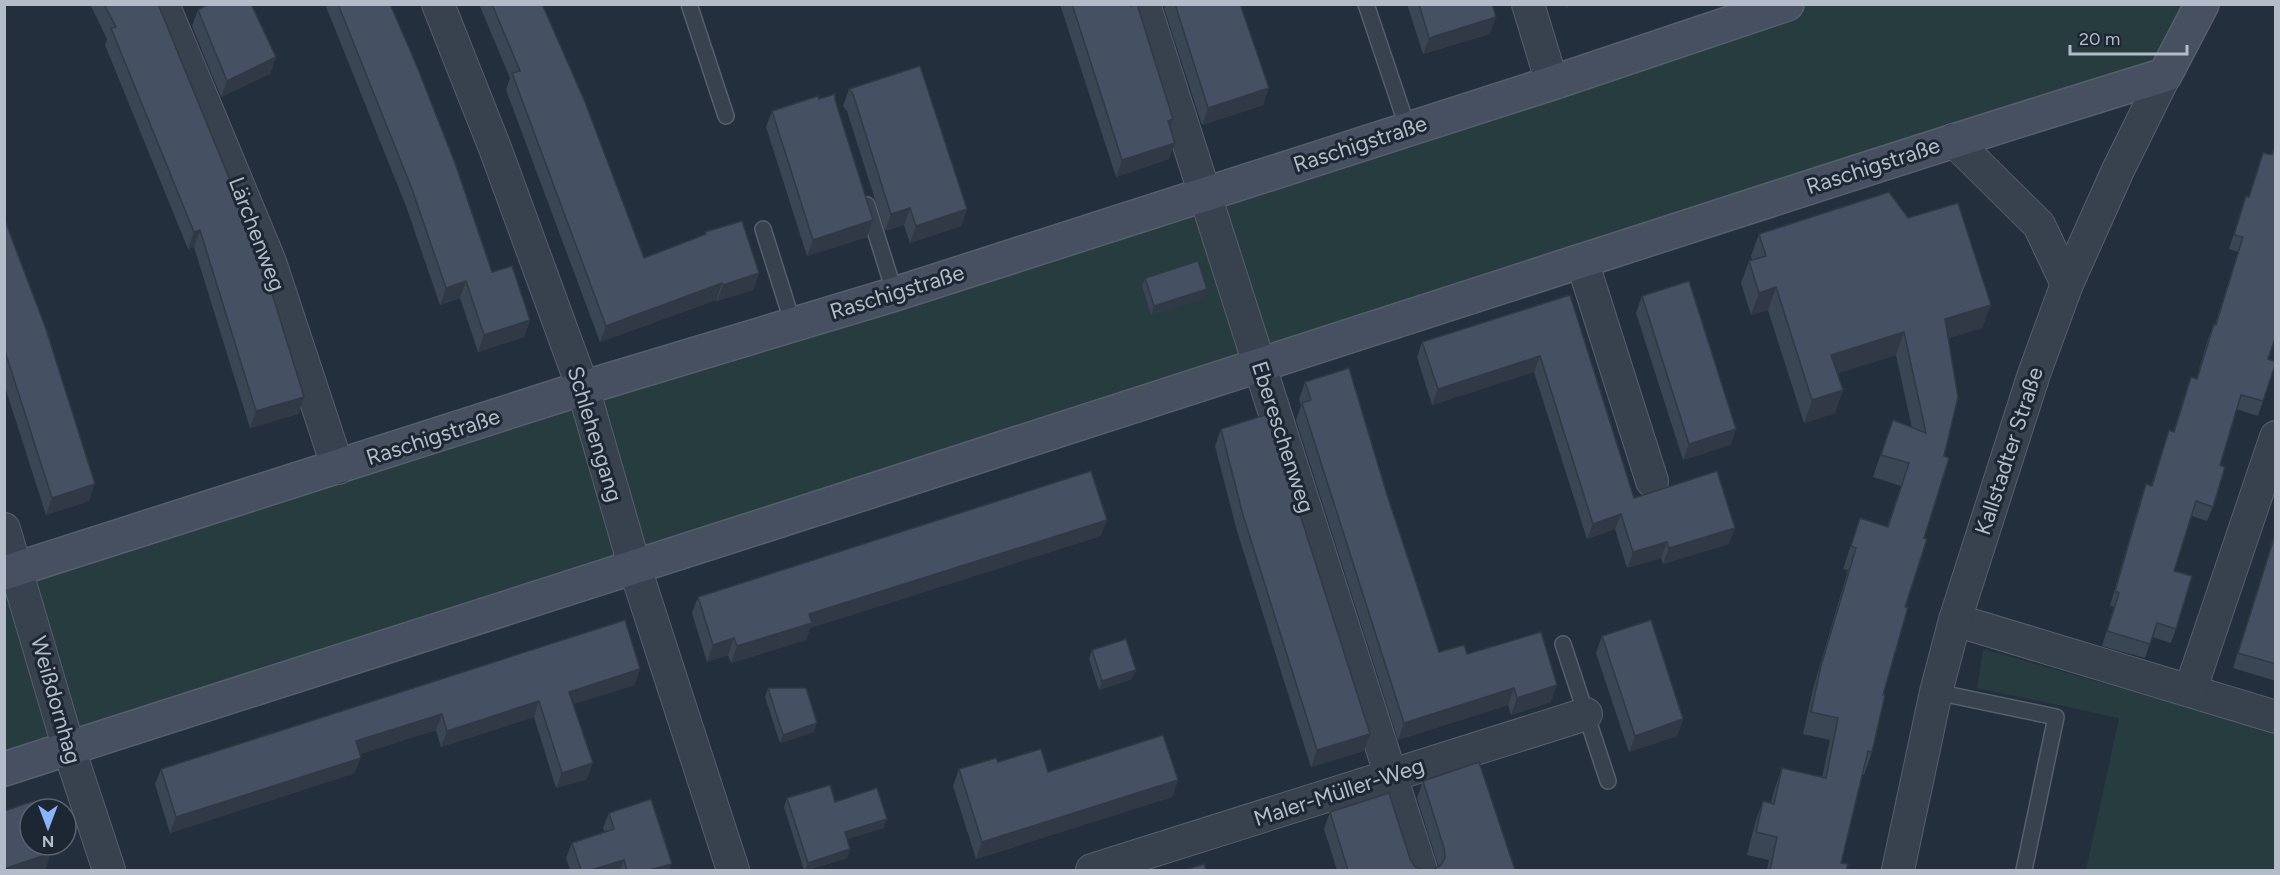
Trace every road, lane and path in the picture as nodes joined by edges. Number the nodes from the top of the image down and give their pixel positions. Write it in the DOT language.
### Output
graph roads {
  1 [pos="164,4"];
  2 [pos="438,4"];
  3 [pos="689,4"];
  4 [pos="1144,4"];
  5 [pos="1366,4"];
  6 [pos="1528,4"];
  7 [pos="2202,4"];
  8 [pos="1777,6"];
  9 [pos="2165,75"];
  10 [pos="1552,83"];
  11 [pos="726,116"];
  12 [pos="1408,129"];
  13 [pos="1953,140"];
  14 [pos="863,193"];
  15 [pos="1205,194"];
  16 [pos="763,229"];
  17 [pos="1582,261"];
  18 [pos="2067,284"];
  19 [pos="894,294"];
  20 [pos="793,324"];
  21 [pos="1259,363"];
  22 [pos="583,388"];
  23 [pos="2276,437"];
  24 [pos="339,468"];
  25 [pos="1652,481"];
  26 [pos="4,529"];
  27 [pos="635,568"];
  28 [pos="11,571"];
  29 [pos="1955,620"];
  30 [pos="1563,644"];
  31 [pos="2190,690"];
  32 [pos="1936,693"];
  33 [pos="1586,714"];
  34 [pos="2276,717"];
  35 [pos="69,748"];
  36 [pos="4,769"];
  37 [pos="1391,776"];
  38 [pos="1608,781"];
  39 [pos="109,870"];
  40 [pos="733,870"];
  41 [pos="1092,870"];
  42 [pos="1421,870"];
  43 [pos="1898,870"];
  44 [pos="2024,870"];
  1 -- 24 [label="street, Lärchenweg"];
  2 -- 22 [label="street, Schlehengang"];
  3 -- 11 [label="lane"];
  4 -- 15 [label="street, Ebereschenweg"];
  5 -- 12 [label="lane"];
  6 -- 10 [label="street"];
  7 -- 9 [label="street"];
  8 -- 10 [label="street, Raschigstraße"];
  9 -- 13 [label="street, Raschigstraße"];
  9 -- 18 [label="street, Kallstadter Straße"];
  10 -- 12 [label="street, Raschigstraße"];
  12 -- 15 [label="street, Raschigstraße"];
  13 -- 17 [label="street, Raschigstraße"];
  13 -- 18 [label="street"];
  14 -- 19 [label="lane"];
  15 -- 19 [label="street, Raschigstraße"];
  15 -- 21 [label="street, Ebereschenweg"];
  16 -- 20 [label="lane"];
  17 -- 21 [label="street, Raschigstraße"];
  17 -- 25 [label="street"];
  18 -- 29 [label="street, Kallstadter Straße"];
  19 -- 20 [label="street, Raschigstraße"];
  20 -- 22 [label="street, Raschigstraße"];
  21 -- 27 [label="street, Raschigstraße"];
  21 -- 37 [label="street, Ebereschenweg"];
  22 -- 24 [label="street, Raschigstraße"];
  22 -- 27 [label="street, Schlehengang"];
  23 -- 31 [label="street"];
  24 -- 28 [label="street, Raschigstraße"];
  26 -- 28 [label="street, Weißdornhag"];
  27 -- 35 [label="street, Raschigstraße"];
  27 -- 40 [label="street, Schlehengang"];
  28 -- 35 [label="street, Weißdornhag"];
  29 -- 31 [label="street"];
  29 -- 32 [label="street, Kallstadter Straße"];
  30 -- 33 [label="lane"];
  31 -- 34 [label="street"];
  32 -- 43 [label="street, Kallstadter Straße"];
  32 -- 44 [label="lane"];
  33 -- 37 [label="street, Maler-Müller-Weg"];
  33 -- 38 [label="lane"];
  35 -- 36 [label="street, Raschigstraße"];
  35 -- 39 [label="street, Weißdornhag"];
  37 -- 41 [label="street, Maler-Müller-Weg"];
  37 -- 42 [label="street, Ebereschenweg"];
}
